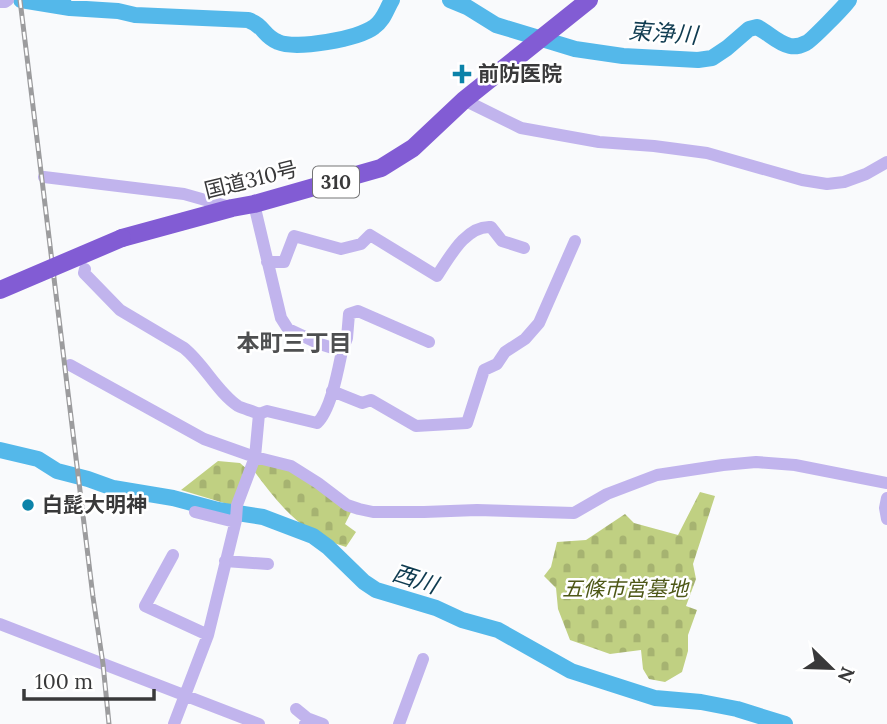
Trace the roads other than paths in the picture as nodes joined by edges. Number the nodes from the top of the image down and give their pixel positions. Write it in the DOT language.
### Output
graph roads {
  1 [pos="8,0"];
  2 [pos="589,0"];
  3 [pos="0,2"];
  4 [pos="464,100"];
  5 [pos="887,162"];
  6 [pos="44,177"];
  7 [pos="254,204"];
  8 [pos="232,208"];
  9 [pos="575,241"];
  10 [pos="524,247"];
  11 [pos="267,262"];
  12 [pos="85,269"];
  13 [pos="0,290"];
  14 [pos="429,342"];
  15 [pos="342,351"];
  16 [pos="70,365"];
  17 [pos="332,391"];
  18 [pos="259,414"];
  19 [pos="255,457"];
  20 [pos="887,483"];
  21 [pos="887,498"];
  22 [pos="195,512"];
  23 [pos="887,519"];
  24 [pos="235,521"];
  25 [pos="173,555"];
  26 [pos="225,561"];
  27 [pos="268,564"];
  28 [pos="0,624"];
  29 [pos="208,635"];
  30 [pos="422,659"];
  31 [pos="184,696"];
  32 [pos="296,709"];
  33 [pos="306,721"];
  34 [pos="174,724"];
  35 [pos="259,724"];
  36 [pos="323,724"];
  37 [pos="399,724"];
  1 -- 3 [label="street"];
  2 -- 4 [label="highway, 国道310号 / 310"];
  4 -- 5 [label="street"];
  4 -- 7 [label="highway, 国道310号 / 310"];
  6 -- 8 [label="street"];
  7 -- 8 [label="highway, 国道310号 / 310"];
  7 -- 11 [label="street"];
  8 -- 13 [label="highway, 国道310号 / 310, bridge"];
  9 -- 17 [label="street"];
  10 -- 11 [label="street"];
  11 -- 15 [label="street"];
  12 -- 18 [label="street"];
  14 -- 15 [label="street"];
  15 -- 17 [label="street"];
  16 -- 19 [label="street"];
  17 -- 18 [label="street"];
  18 -- 19 [label="street"];
  19 -- 20 [label="street"];
  19 -- 24 [label="street"];
  21 -- 23 [label="street"];
  22 -- 24 [label="street"];
  24 -- 26 [label="street"];
  25 -- 29 [label="street"];
  26 -- 27 [label="street"];
  26 -- 29 [label="street"];
  28 -- 31 [label="street"];
  29 -- 31 [label="street"];
  30 -- 37 [label="street"];
  31 -- 34 [label="street"];
  31 -- 35 [label="street"];
  32 -- 33 [label="street"];
  33 -- 36 [label="street"];
}
